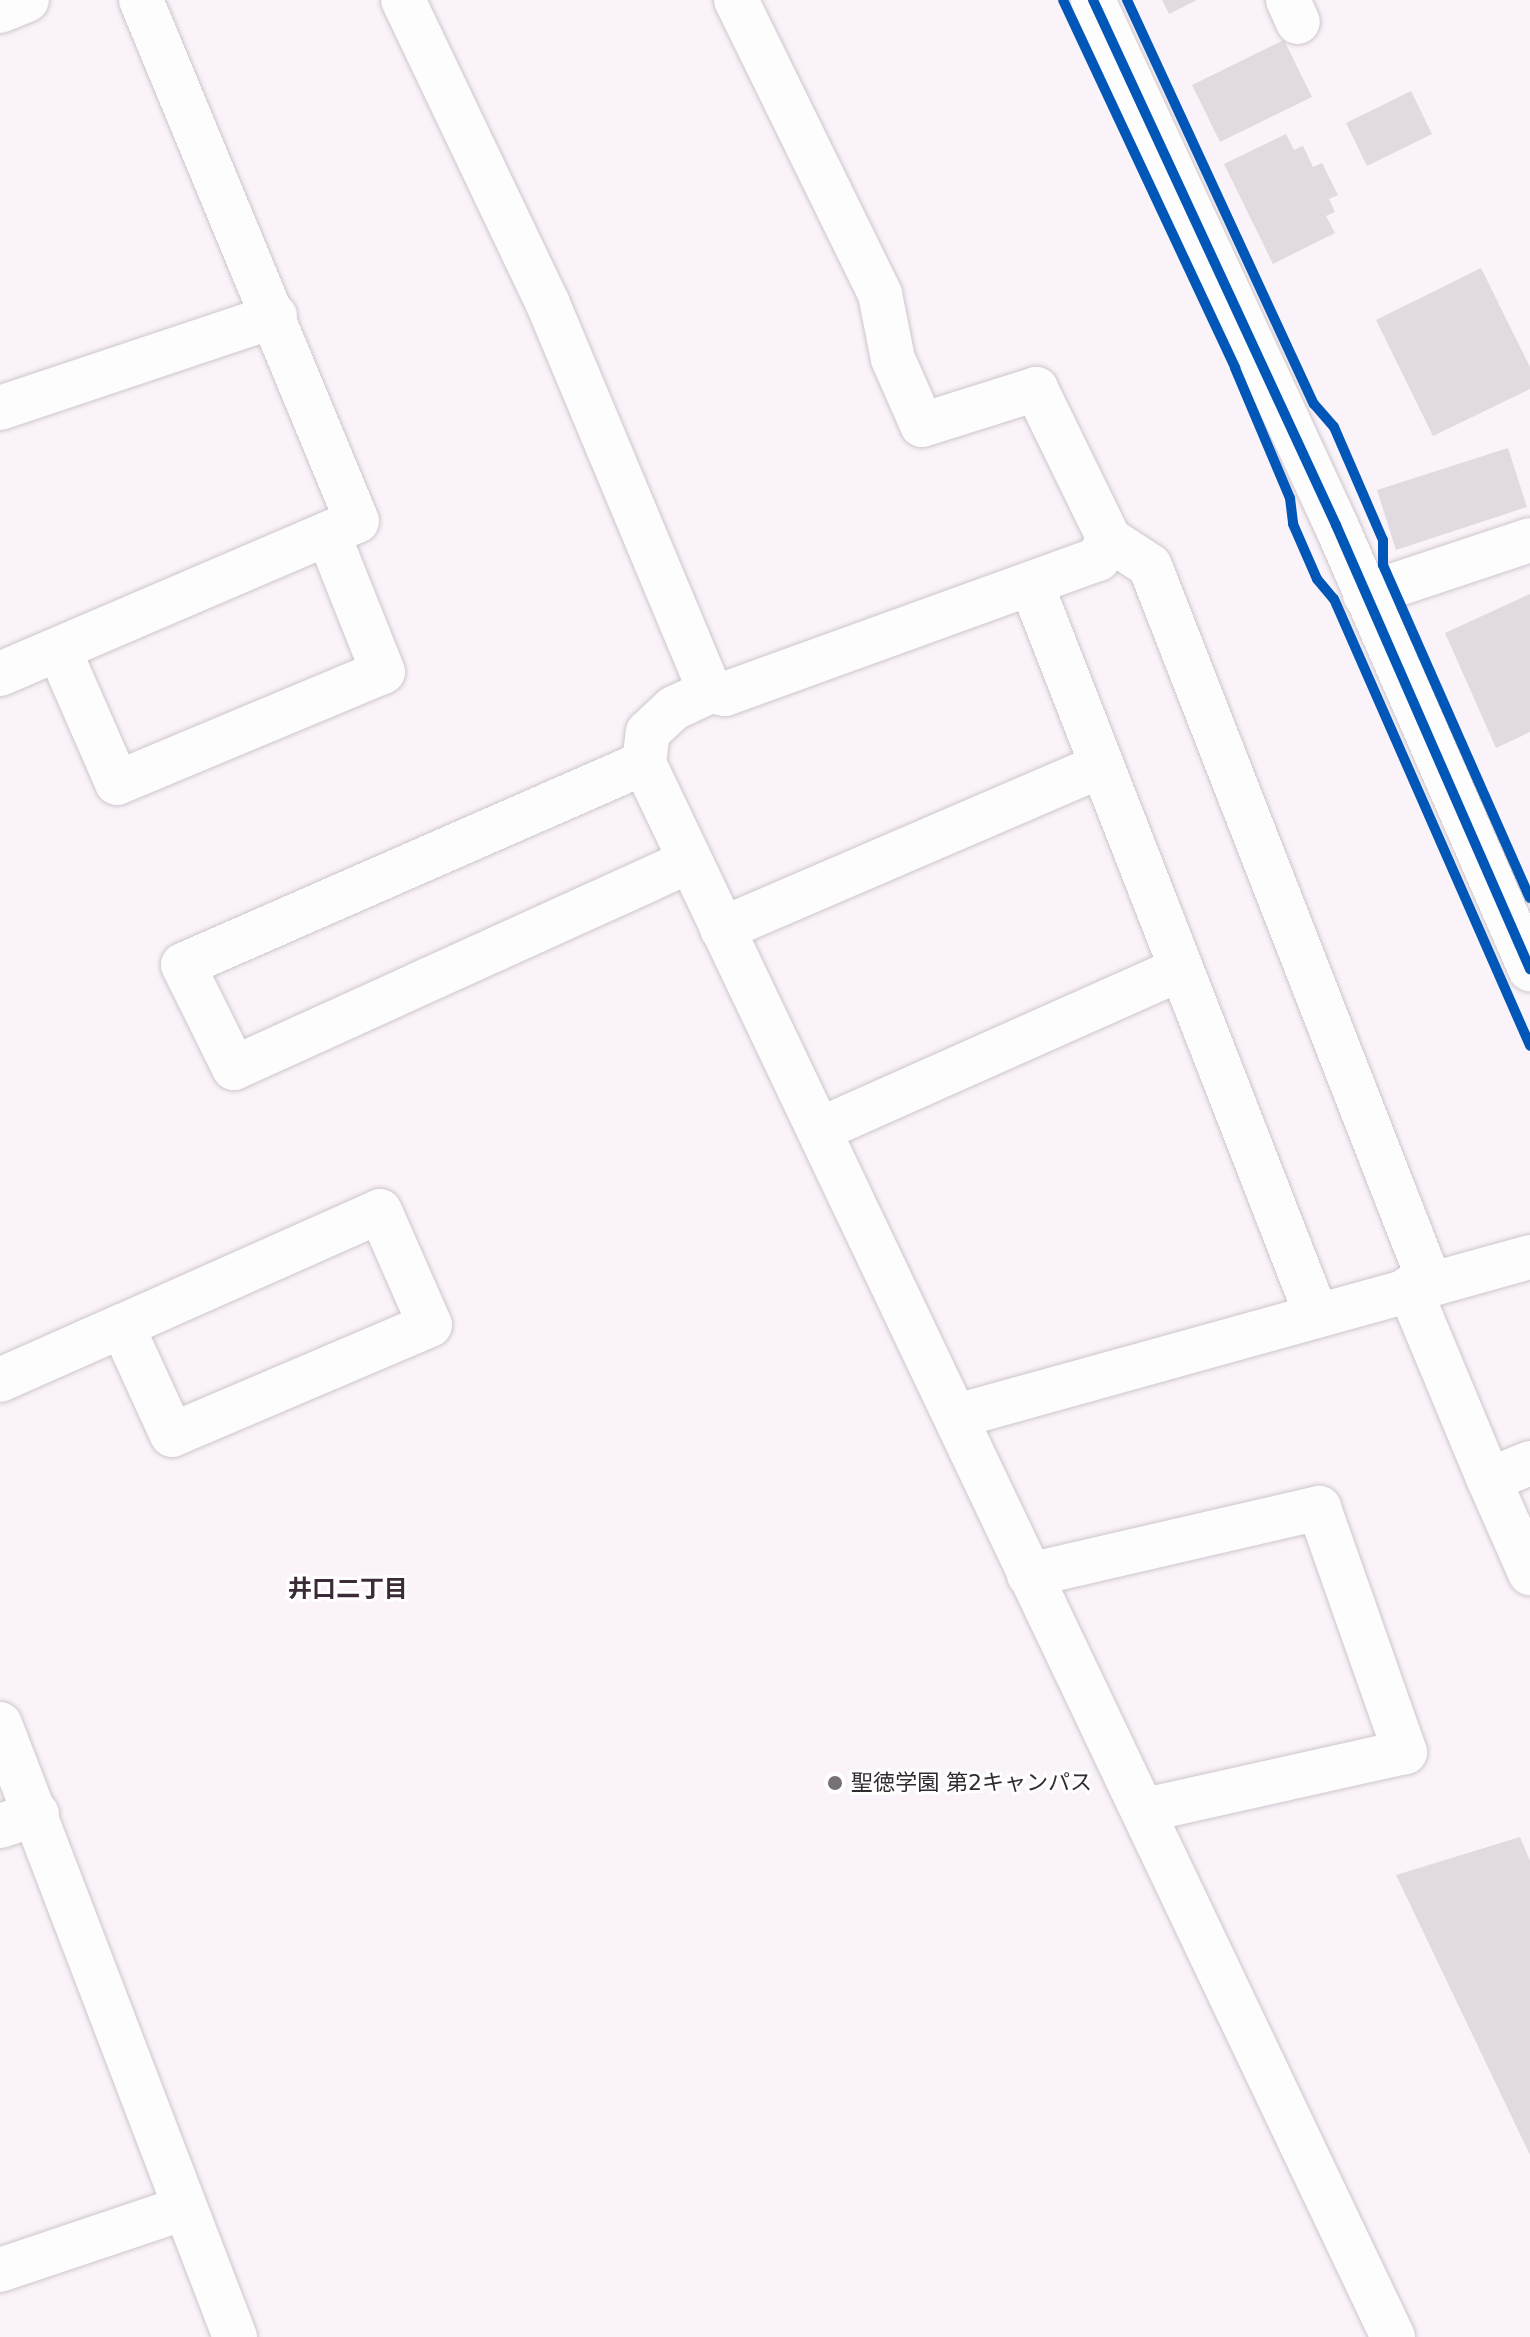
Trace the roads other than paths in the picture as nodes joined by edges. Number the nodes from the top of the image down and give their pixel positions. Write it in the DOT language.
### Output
graph roads {
  1 [pos="27,0"];
  2 [pos="141,0"];
  3 [pos="403,0"];
  4 [pos="736,0"];
  5 [pos="1093,0"];
  6 [pos="0,11"];
  7 [pos="275,316"];
  8 [pos="0,408"];
  9 [pos="328,534"];
  10 [pos="1109,539"];
  11 [pos="1530,540"];
  12 [pos="1032,586"];
  13 [pos="1365,595"];
  14 [pos="59,650"];
  15 [pos="0,674"];
  16 [pos="710,691"];
  17 [pos="644,763"];
  18 [pos="1101,766"];
  19 [pos="690,861"];
  20 [pos="722,929"];
  21 [pos="1180,969"];
  22 [pos="1530,969"];
  23 [pos="819,1130"];
  24 [pos="1530,1257"];
  25 [pos="1419,1285"];
  26 [pos="1316,1314"];
  27 [pos="122,1326"];
  28 [pos="0,1380"];
  29 [pos="957,1416"];
  30 [pos="1530,1463"];
  31 [pos="1489,1480"];
  32 [pos="1530,1573"];
  33 [pos="1029,1575"];
  34 [pos="0,1724"];
  35 [pos="1145,1810"];
  36 [pos="19,1820"];
  37 [pos="181,2209"];
  38 [pos="0,2270"];
  39 [pos="235,2337"];
  40 [pos="1393,2337"];
  1 -- 6 [label="street"];
  2 -- 7 [label="street"];
  3 -- 16 [label="street"];
  4 -- 10 [label="street"];
  5 -- 13 [label="street"];
  7 -- 8 [label="street"];
  7 -- 9 [label="street"];
  9 -- 14 [label="street"];
  9 -- 14 [label="street"];
  10 -- 12 [label="street"];
  10 -- 25 [label="street"];
  11 -- 13 [label="street"];
  12 -- 16 [label="street"];
  12 -- 18 [label="street"];
  13 -- 22 [label="street"];
  14 -- 15 [label="street"];
  16 -- 17 [label="street"];
  17 -- 19 [label="street"];
  17 -- 19 [label="street"];
  18 -- 20 [label="street"];
  18 -- 21 [label="street"];
  19 -- 20 [label="street"];
  20 -- 23 [label="street"];
  21 -- 23 [label="street"];
  21 -- 26 [label="street"];
  23 -- 29 [label="street"];
  24 -- 25 [label="street"];
  25 -- 26 [label="street"];
  25 -- 31 [label="street"];
  26 -- 29 [label="street"];
  27 -- 27 [label="street"];
  27 -- 28 [label="street"];
  29 -- 33 [label="street"];
  30 -- 31 [label="street"];
  31 -- 32 [label="street"];
  33 -- 35 [label="street"];
  33 -- 35 [label="street"];
  34 -- 36 [label="street"];
  35 -- 40 [label="street"];
  36 -- 37 [label="street"];
  37 -- 38 [label="street"];
  37 -- 39 [label="street"];
}
